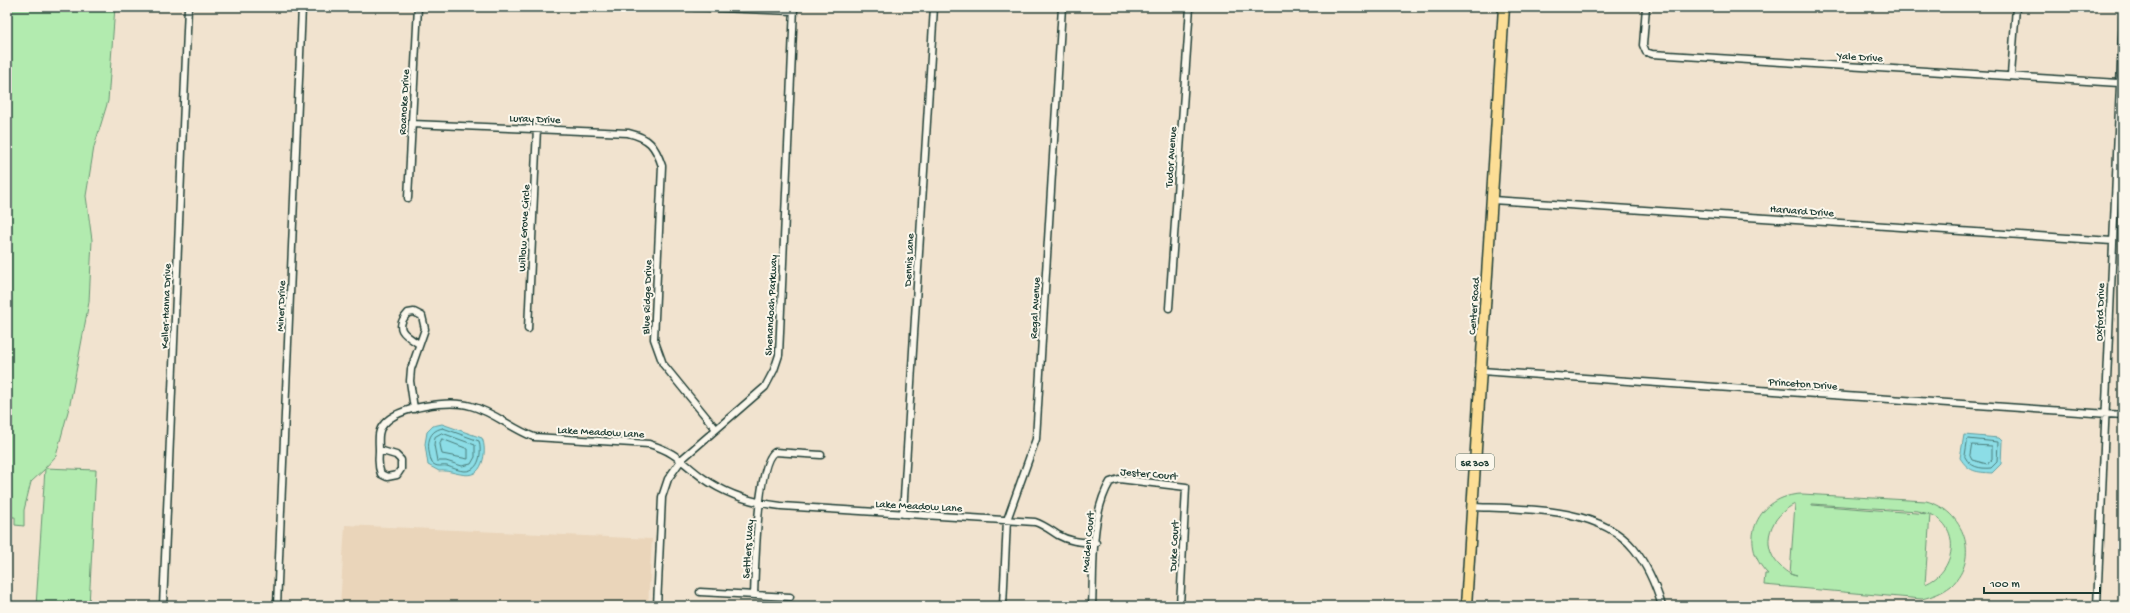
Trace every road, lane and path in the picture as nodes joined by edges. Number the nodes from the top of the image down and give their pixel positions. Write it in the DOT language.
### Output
graph roads {
  1 [pos="188,7"];
  2 [pos="302,7"];
  3 [pos="418,7"];
  4 [pos="694,7"];
  5 [pos="934,7"];
  6 [pos="1062,7"];
  7 [pos="1190,7"];
  8 [pos="1504,7"];
  9 [pos="1646,7"];
  10 [pos="2016,7"];
  11 [pos="794,9"];
  12 [pos="2123,18"];
  13 [pos="2011,75"];
  14 [pos="2119,83"];
  15 [pos="412,124"];
  16 [pos="537,128"];
  17 [pos="654,146"];
  18 [pos="408,198"];
  19 [pos="1492,200"];
  20 [pos="2112,241"];
  21 [pos="1169,308"];
  22 [pos="528,329"];
  23 [pos="420,344"];
  24 [pos="1481,371"];
  25 [pos="414,409"];
  26 [pos="2105,414"];
  27 [pos="2123,415"];
  28 [pos="716,429"];
  29 [pos="379,450"];
  30 [pos="821,454"];
  31 [pos="682,459"];
  32 [pos="1110,482"];
  33 [pos="1186,487"];
  34 [pos="759,503"];
  35 [pos="1472,506"];
  36 [pos="903,514"];
  37 [pos="1007,520"];
  38 [pos="1096,543"];
  39 [pos="700,592"];
  40 [pos="754,595"];
  41 [pos="790,597"];
  42 [pos="163,606"];
  43 [pos="277,606"];
  44 [pos="657,606"];
  45 [pos="1003,606"];
  46 [pos="1092,606"];
  47 [pos="1180,606"];
  48 [pos="1466,606"];
  49 [pos="1662,606"];
  50 [pos="2098,606"];
  1 -- 42 [label="street, Keller-Hanna Drive"];
  2 -- 43 [label="street, Miner Drive"];
  3 -- 15 [label="street, Roanoke Drive"];
  4 -- 11 [label="street"];
  5 -- 36 [label="street, Dennis Lane"];
  6 -- 37 [label="street, Regal Avenue"];
  7 -- 21 [label="street, Tudor Avenue"];
  8 -- 19 [label="main road, Center Road / SR 303"];
  9 -- 13 [label="street, Yale Drive"];
  10 -- 13 [label="street"];
  11 -- 28 [label="street, Shenandoah Parkway"];
  12 -- 14 [label="street, Oxford Drive"];
  13 -- 14 [label="street, Yale Drive"];
  14 -- 20 [label="street, Oxford Drive"];
  15 -- 16 [label="street, Luray Drive"];
  15 -- 18 [label="street, Roanoke Drive"];
  16 -- 17 [label="street, Luray Drive"];
  16 -- 22 [label="street, Willow Grove Circle"];
  17 -- 28 [label="street, Blue Ridge Drive"];
  19 -- 20 [label="street, Harvard Drive"];
  19 -- 24 [label="main road, Center Road / SR 303"];
  20 -- 26 [label="street, Oxford Drive"];
  23 -- 23 [label="street"];
  23 -- 25 [label="street"];
  24 -- 26 [label="street, Princeton Drive"];
  24 -- 35 [label="main road, Center Road / SR 303"];
  25 -- 29 [label="street, Lake Meadow Lane"];
  25 -- 31 [label="street, Lake Meadow Lane"];
  26 -- 27 [label="street, Princeton Drive"];
  26 -- 50 [label="street, Oxford Drive"];
  28 -- 31 [label="street, Shenandoah Parkway"];
  29 -- 29 [label="street, Lake Meadow Lane"];
  30 -- 34 [label="street, Settlers Way"];
  31 -- 34 [label="street, Lake Meadow Lane"];
  31 -- 44 [label="street, Shenandoah Parkway"];
  32 -- 33 [label="street, Jester Court"];
  32 -- 38 [label="street, Maiden Court"];
  33 -- 47 [label="street, Duke Court"];
  34 -- 36 [label="street, Lake Meadow Lane"];
  34 -- 40 [label="street, Settlers Way"];
  35 -- 48 [label="main road, Center Road / SR 303"];
  35 -- 49 [label="street"];
  36 -- 37 [label="street, Lake Meadow Lane"];
  37 -- 38 [label="street, Lake Meadow Lane"];
  37 -- 45 [label="street, Regal Avenue"];
  38 -- 46 [label="street, Maiden Court"];
  39 -- 40 [label="street, Settlers Way"];
  40 -- 41 [label="street, Settlers Way"];
}
